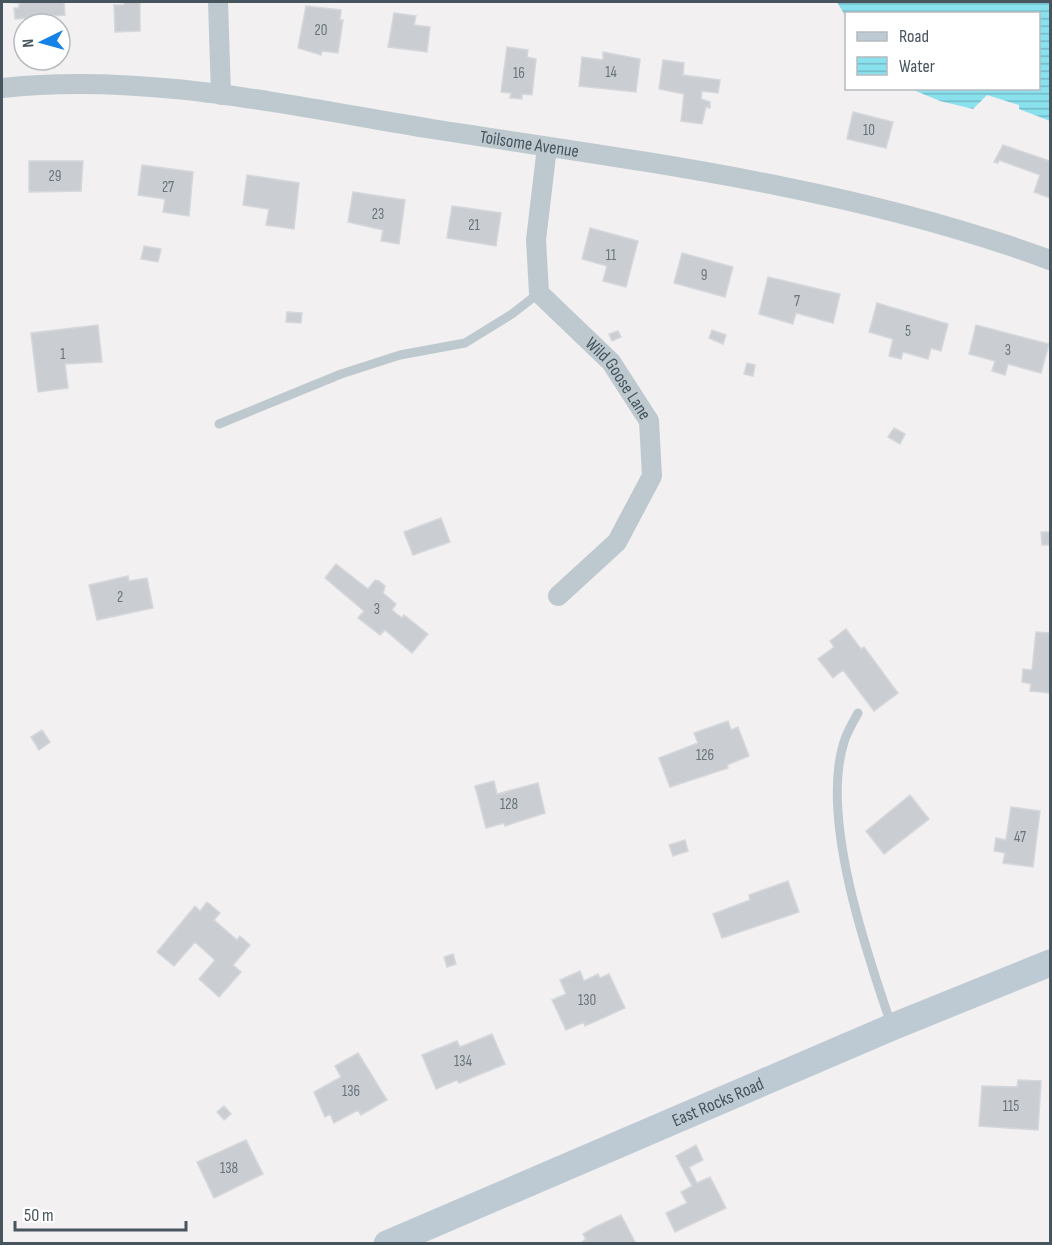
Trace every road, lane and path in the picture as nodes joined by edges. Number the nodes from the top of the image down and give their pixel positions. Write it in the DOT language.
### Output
graph roads {
  1 [pos="218,2"];
  2 [pos="2,88"];
  3 [pos="221,95"];
  4 [pos="547,147"];
  5 [pos="1050,260"];
  6 [pos="539,293"];
  7 [pos="219,424"];
  8 [pos="558,597"];
  9 [pos="858,713"];
  10 [pos="1050,963"];
  11 [pos="892,1028"];
  12 [pos="387,1244"];
  1 -- 3 [label="street"];
  2 -- 3 [label="street, Toilsome Avenue"];
  3 -- 4 [label="street, Toilsome Avenue"];
  4 -- 5 [label="street, Toilsome Avenue"];
  4 -- 6 [label="street"];
  6 -- 7 [label="lane"];
  6 -- 8 [label="street, Wild Goose Lane"];
  9 -- 11 [label="lane"];
  10 -- 11 [label="street, East Rocks Road"];
  11 -- 12 [label="street, East Rocks Road"];
}
